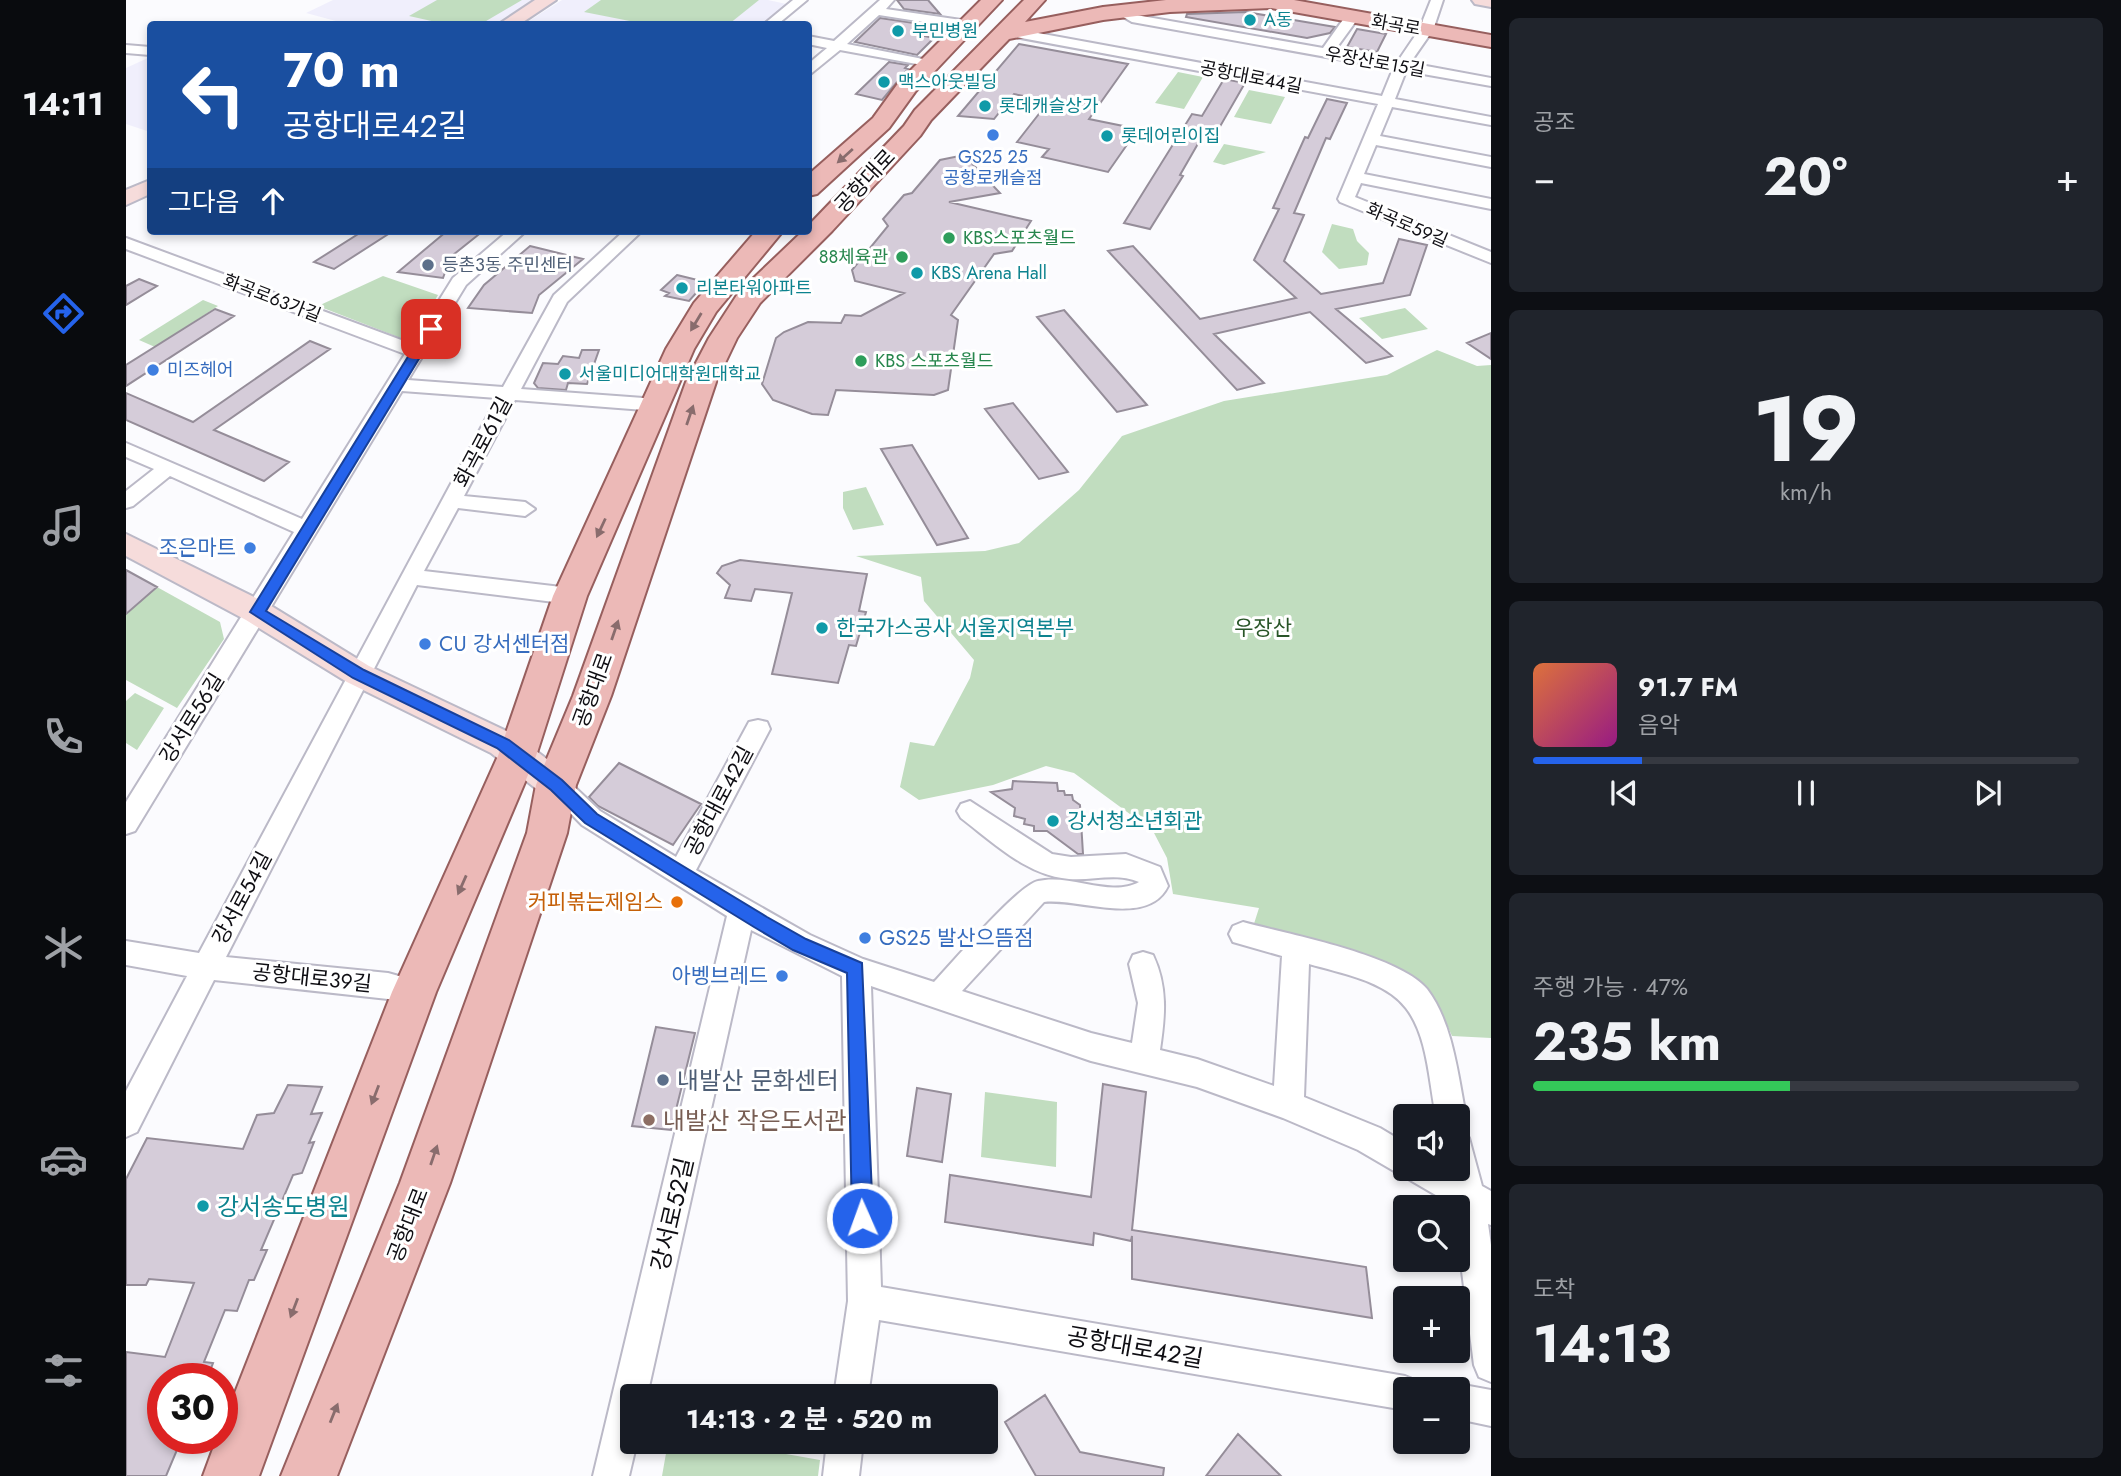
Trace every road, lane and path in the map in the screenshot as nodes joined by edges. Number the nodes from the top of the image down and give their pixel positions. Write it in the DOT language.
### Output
graph roads {
  1 [pos="547,0"];
  2 [pos="801,0"];
  3 [pos="888,0"];
  4 [pos="953,0"];
  5 [pos="992,0"];
  6 [pos="1035,0"];
  7 [pos="1049,0"];
  8 [pos="1146,0"];
  9 [pos="1437,0"];
  10 [pos="1481,0"];
  11 [pos="1266,1"];
  12 [pos="1491,2"];
  13 [pos="876,11"];
  14 [pos="1352,17"];
  15 [pos="513,21"];
  16 [pos="774,21"];
  17 [pos="968,25"];
  18 [pos="1119,29"];
  19 [pos="1426,30"];
  20 [pos="1006,33"];
  21 [pos="812,41"];
  22 [pos="1491,41"];
  23 [pos="837,46"];
  24 [pos="126,49"];
  25 [pos="147,51"];
  26 [pos="1326,53"];
  27 [pos="1247,57"];
  28 [pos="928,64"];
  29 [pos="1401,67"];
  30 [pos="812,68"];
  31 [pos="1491,82"];
  32 [pos="1386,103"];
  33 [pos="1491,121"];
  34 [pos="1371,139"];
  35 [pos="1491,162"];
  36 [pos="1355,177"];
  37 [pos="812,186"];
  38 [pos="147,188"];
  39 [pos="126,199"];
  40 [pos="1491,204"];
  41 [pos="513,235"];
  42 [pos="631,235"];
  43 [pos="767,235"];
  44 [pos="126,243"];
  45 [pos="1491,258"];
  46 [pos="417,352"];
  47 [pos="397,385"];
  48 [pos="509,394"];
  49 [pos="657,405"];
  50 [pos="126,449"];
  51 [pos="169,468"];
  52 [pos="126,501"];
  53 [pos="452,501"];
  54 [pos="525,509"];
  55 [pos="308,530"];
  56 [pos="126,544"];
  57 [pos="411,577"];
  58 [pos="570,596"];
  59 [pos="257,612"];
  60 [pos="358,674"];
  61 [pos="758,729"];
  62 [pos="517,756"];
  63 [pos="556,785"];
  64 [pos="970,811"];
  65 [pos="126,824"];
  66 [pos="681,873"];
  67 [pos="742,911"];
  68 [pos="1243,934"];
  69 [pos="1296,950"];
  70 [pos="126,953"];
  71 [pos="1143,964"];
  72 [pos="207,967"];
  73 [pos="856,969"];
  74 [pos="414,992"];
  75 [pos="938,997"];
  76 [pos="1144,1060"];
  77 [pos="1448,1104"];
  78 [pos="1289,1105"];
  79 [pos="126,1122"];
  80 [pos="1393,1153"];
  81 [pos="1470,1180"];
  82 [pos="1441,1181"];
  83 [pos="1479,1203"];
  84 [pos="864,1301"];
  85 [pos="1491,1365"];
  86 [pos="853,1384"];
  87 [pos="1393,1391"];
  88 [pos="1470,1404"];
  89 [pos="1491,1408"];
  90 [pos="844,1454"];
  91 [pos="231,1476"];
  92 [pos="309,1476"];
  93 [pos="611,1476"];
  94 [pos="841,1476"];
  1 -- 15 [label="street"];
  2 -- 16 [label="street"];
  3 -- 13 [label="street"];
  4 -- 17 [label="main road"];
  5 -- 17 [label="main road, 공항대로"];
  6 -- 20 [label="main road, 공항대로"];
  7 -- 8 [label="main road"];
  9 -- 19 [label="street, 화곡로59길"];
  10 -- 12 [label="street"];
  11 -- 14 [label="main road, 화곡로"];
  11 -- 18 [label="main road, 화곡로"];
  13 -- 17 [label="street"];
  13 -- 23 [label="street"];
  14 -- 19 [label="main road, 화곡로"];
  14 -- 26 [label="street"];
  17 -- 28 [label="main road, 공항대로"];
  18 -- 20 [label="main road, 화곡로"];
  18 -- 20 [label="street, 공항대로44길"];
  18 -- 27 [label="street, 공항대로44길"];
  18 -- 27 [label="street, 우장산로15길"];
  19 -- 22 [label="main road, 화곡로"];
  19 -- 29 [label="street, 화곡로59길"];
  63 -- 20 [label="main road, 공항대로, one-way"];
  21 -- 23 [label="street"];
  23 -- 28 [label="street"];
  23 -- 30 [label="street"];
  24 -- 25 [label="street"];
  26 -- 27 [label="street, 우장산로15길"];
  26 -- 29 [label="street, 우장산로15길"];
  27 -- 32 [label="street, 공항대로44길"];
  28 -- 37 [label="main road, 공항대로, one-way"];
  29 -- 31 [label="street, 우장산로15길"];
  29 -- 32 [label="street, 화곡로59길"];
  32 -- 33 [label="street, 공항대로44길"];
  32 -- 34 [label="street, 화곡로59길"];
  34 -- 35 [label="street"];
  34 -- 36 [label="street, 화곡로59길"];
  36 -- 40 [label="street, 화곡로59길"];
  36 -- 45 [label="street, 화곡로59길"];
  38 -- 39 [label="street"];
  41 -- 46 [label="street, 강서로56길"];
  42 -- 48 [label="street, 화곡로61길"];
  43 -- 49 [label="main road, one-way"];
  44 -- 46 [label="street, 화곡로63가길"];
  46 -- 47 [label="street, 강서로56길"];
  47 -- 48 [label="street"];
  47 -- 55 [label="street, 강서로56길"];
  48 -- 49 [label="street"];
  48 -- 53 [label="street, 화곡로61길"];
  49 -- 58 [label="main road, one-way"];
  50 -- 51 [label="street"];
  51 -- 52 [label="street"];
  51 -- 55 [label="street"];
  53 -- 54 [label="street"];
  53 -- 57 [label="street, 화곡로61길"];
  55 -- 59 [label="street, 강서로56길"];
  56 -- 59 [label="street"];
  57 -- 58 [label="street"];
  57 -- 60 [label="street, 화곡로61길"];
  58 -- 62 [label="main road"];
  59 -- 60 [label="street"];
  59 -- 65 [label="street, 강서로56길"];
  60 -- 62 [label="street"];
  60 -- 72 [label="street, 강서로54길"];
  61 -- 66 [label="street, 공항대로42길"];
  62 -- 63 [label="street"];
  62 -- 74 [label="main road, one-way"];
  63 -- 66 [label="street, 공항대로42길"];
  92 -- 63 [label="main road, 공항대로, one-way"];
  64 -- 75 [label="street"];
  66 -- 67 [label="street, 공항대로42길"];
  67 -- 73 [label="street, 공항대로42길"];
  67 -- 93 [label="street, 강서로52길"];
  68 -- 69 [label="street"];
  69 -- 77 [label="street"];
  69 -- 78 [label="street"];
  70 -- 72 [label="street, 공항대로39길"];
  71 -- 76 [label="street"];
  72 -- 74 [label="street, 공항대로39길"];
  72 -- 79 [label="street, 강서로54길"];
  73 -- 75 [label="street, 공항대로42길"];
  73 -- 84 [label="street"];
  74 -- 91 [label="main road, one-way"];
  75 -- 76 [label="street, 공항대로42길"];
  76 -- 78 [label="street, 공항대로42길"];
  78 -- 80 [label="street, 공항대로42길"];
  81 -- 83 [label="street"];
  82 -- 83 [label="street"];
  83 -- 85 [label="street"];
  84 -- 86 [label="street"];
  84 -- 87 [label="street, 공항대로42길"];
  88 -- 89 [label="street"];
  90 -- 94 [label="street"];
}
